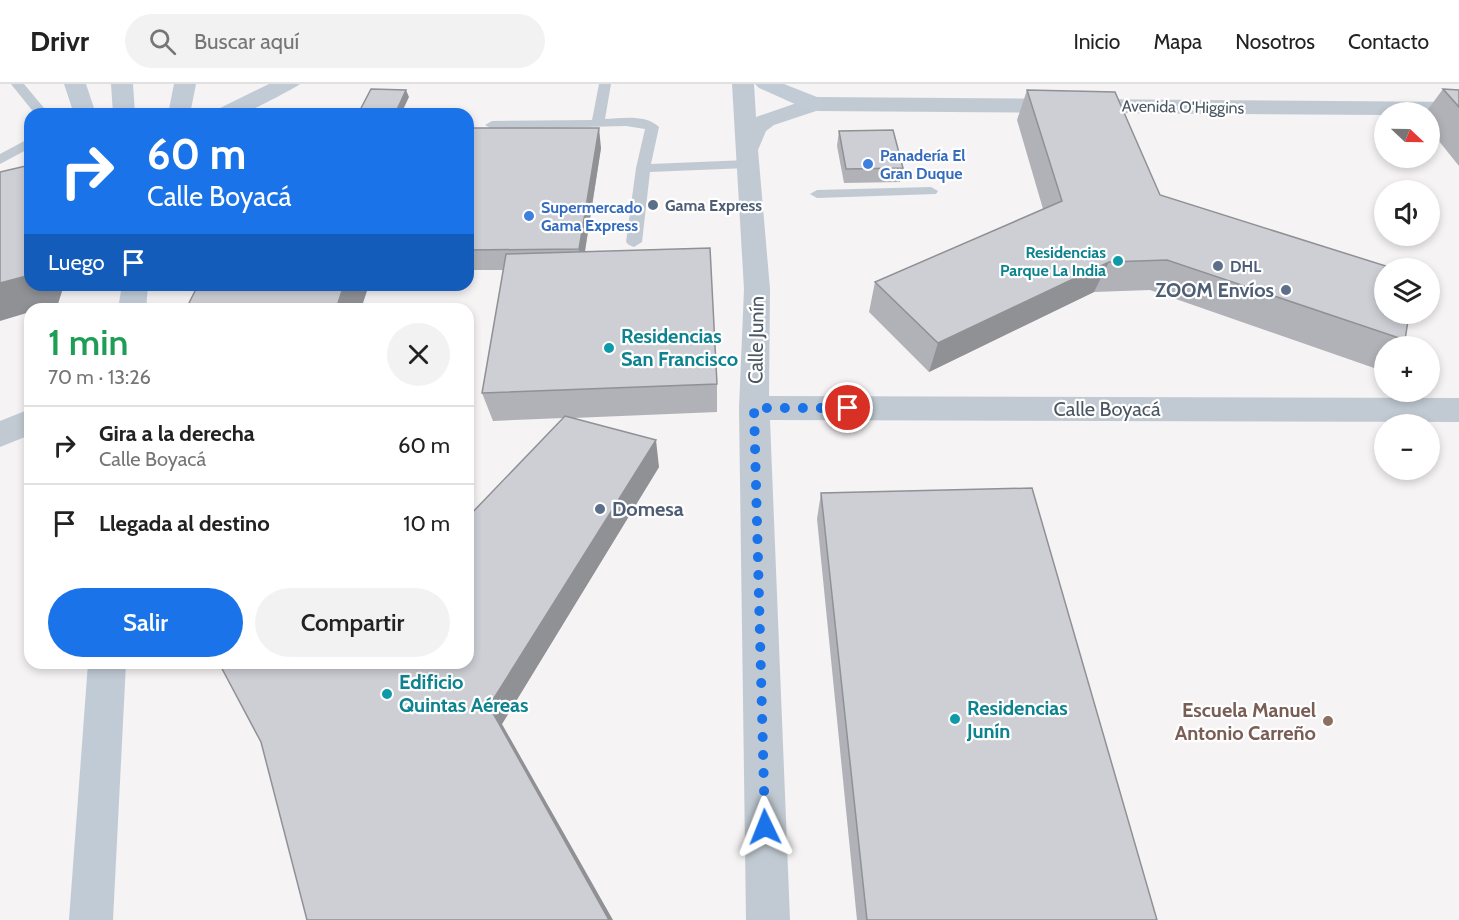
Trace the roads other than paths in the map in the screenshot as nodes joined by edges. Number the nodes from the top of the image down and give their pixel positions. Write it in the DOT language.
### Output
graph roads {
  1 [pos="17,84"];
  2 [pos="75,84"];
  3 [pos="122,84"];
  4 [pos="185,84"];
  5 [pos="289,84"];
  6 [pos="605,84"];
  7 [pos="743,84"];
  8 [pos="766,84"];
  9 [pos="814,104"];
  10 [pos="37,108"];
  11 [pos="83,108"];
  12 [pos="124,108"];
  13 [pos="180,108"];
  14 [pos="237,108"];
  15 [pos="1459,109"];
  16 [pos="598,124"];
  17 [pos="492,125"];
  18 [pos="24,146"];
  19 [pos="747,157"];
  20 [pos="0,160"];
  21 [pos="643,168"];
  22 [pos="932,191"];
  23 [pos="817,194"];
  24 [pos="634,242"];
  25 [pos="754,408"];
  26 [pos="1459,410"];
  27 [pos="24,424"];
  28 [pos="0,435"];
  29 [pos="107,669"];
  30 [pos="91,920"];
  31 [pos="768,920"];
  1 -- 10 [label="lane"];
  2 -- 11 [label="main road"];
  3 -- 12 [label="main road"];
  4 -- 13 [label="main road"];
  5 -- 14 [label="main road"];
  6 -- 16 [label="lane"];
  7 -- 19 [label="street, Calle Junín"];
  8 -- 9 [label="main road"];
  9 -- 15 [label="street, Avenida O'Higgins"];
  9 -- 19 [label="street, Avenida O'Higgins"];
  16 -- 17 [label="lane"];
  16 -- 21 [label="lane"];
  18 -- 20 [label="lane"];
  19 -- 21 [label="lane"];
  19 -- 25 [label="street, Calle Junín"];
  21 -- 24 [label="lane"];
  22 -- 23 [label="lane"];
  25 -- 26 [label="street, Calle Boyacá"];
  25 -- 31 [label="street, Calle Junín"];
  27 -- 28 [label="street"];
  29 -- 30 [label="main road"];
}
